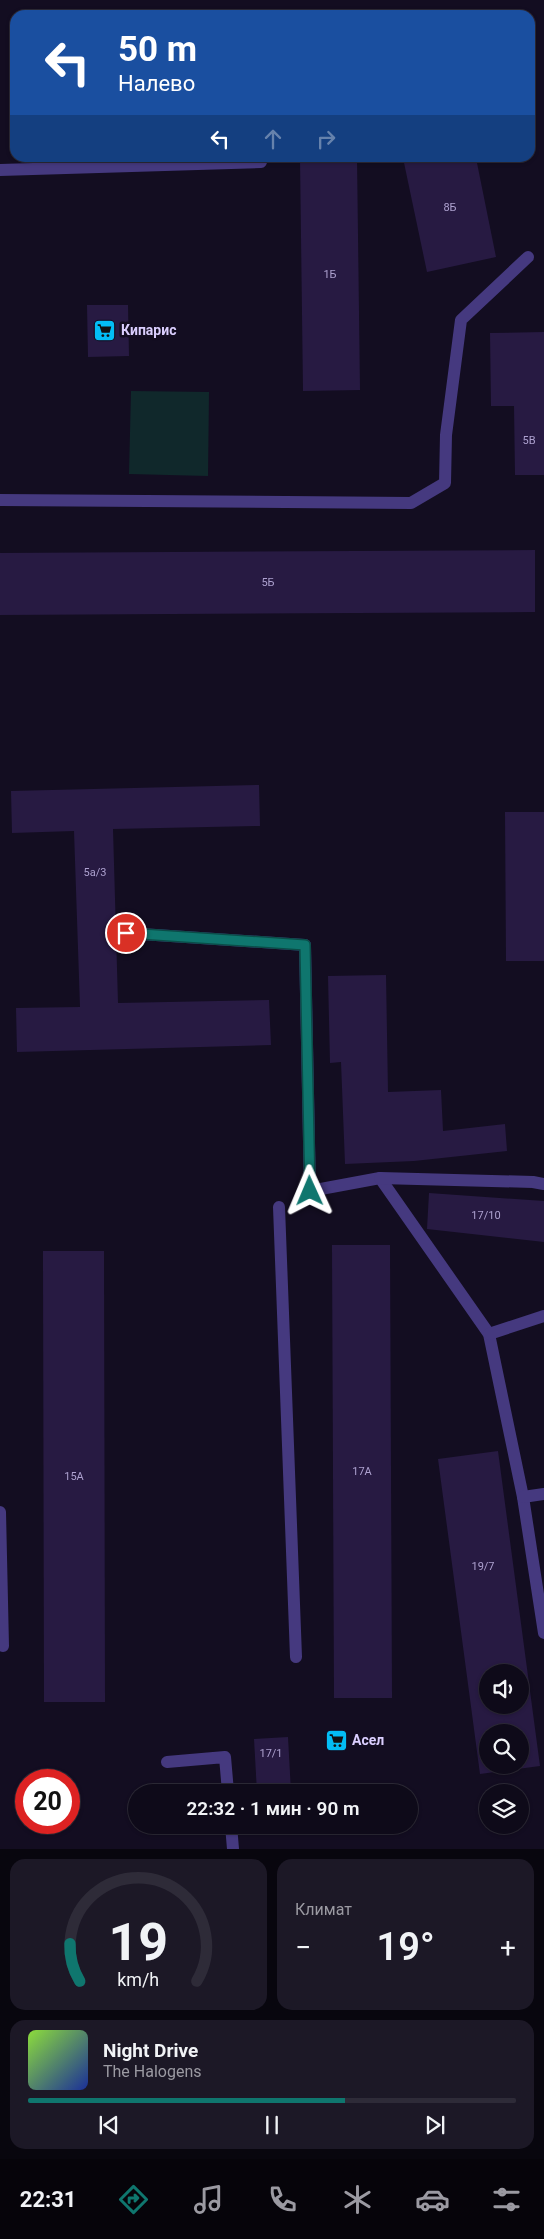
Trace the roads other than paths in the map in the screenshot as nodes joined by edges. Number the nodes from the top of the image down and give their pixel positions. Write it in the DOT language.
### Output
graph roads {
  1 [pos="261,162"];
  2 [pos="0,170"];
  3 [pos="528,257"];
  4 [pos="0,500"];
  5 [pos="126,933"];
  6 [pos="380,1178"];
  7 [pos="544,1184"];
  8 [pos="279,1207"];
  9 [pos="544,1316"];
  10 [pos="489,1334"];
  11 [pos="544,1494"];
  12 [pos="523,1497"];
  13 [pos="0,1512"];
  14 [pos="544,1633"];
  15 [pos="3,1646"];
  16 [pos="296,1657"];
  17 [pos="167,1762"];
  18 [pos="227,1784"];
  19 [pos="232,1834"];
  20 [pos="233,1849"];
  1 -- 2 [label="lane"];
  3 -- 4 [label="lane"];
  5 -- 6 [label="lane"];
  6 -- 7 [label="lane"];
  6 -- 10 [label="lane"];
  8 -- 16 [label="lane"];
  9 -- 10 [label="lane"];
  10 -- 12 [label="lane"];
  11 -- 12 [label="lane"];
  12 -- 14 [label="lane"];
  13 -- 15 [label="lane"];
  17 -- 18 [label="lane"];
  19 -- 20 [label="lane"];
}
